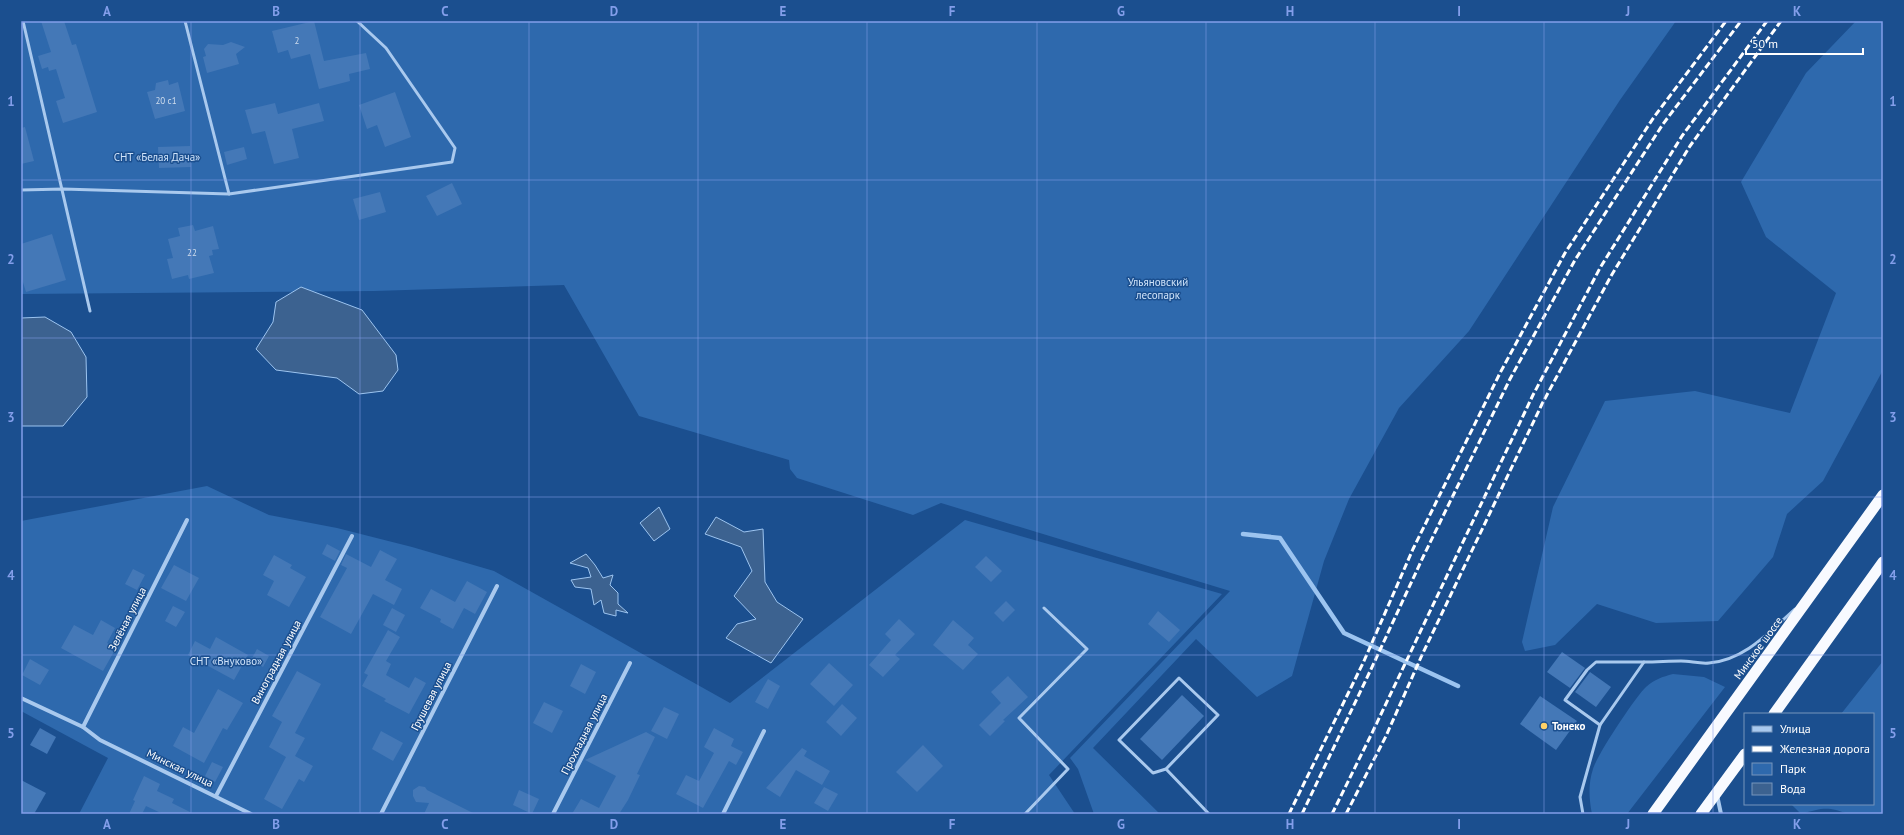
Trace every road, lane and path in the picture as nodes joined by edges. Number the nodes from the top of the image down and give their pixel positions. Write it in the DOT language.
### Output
graph roads {
  1 [pos="23,21"];
  2 [pos="185,21"];
  3 [pos="357,21"];
  4 [pos="63,189"];
  5 [pos="21,190"];
  6 [pos="229,194"];
  7 [pos="90,311"];
  8 [pos="1883,495"];
  9 [pos="187,520"];
  10 [pos="352,536"];
  11 [pos="1883,562"];
  12 [pos="497,586"];
  13 [pos="1816,590"];
  14 [pos="1044,608"];
  15 [pos="1644,662"];
  16 [pos="630,663"];
  17 [pos="21,698"];
  18 [pos="1775,713"];
  19 [pos="1600,725"];
  20 [pos="83,727"];
  21 [pos="764,731"];
  22 [pos="1744,755"];
  23 [pos="1166,770"];
  24 [pos="1717,794"];
  25 [pos="216,796"];
  26 [pos="251,814"];
  27 [pos="381,814"];
  28 [pos="553,814"];
  29 [pos="723,814"];
  30 [pos="1024,814"];
  31 [pos="1209,814"];
  32 [pos="1583,814"];
  33 [pos="1653,814"];
  34 [pos="1701,814"];
  35 [pos="1722,814"];
  1 -- 4 [label="lane"];
  2 -- 6 [label="lane"];
  3 -- 6 [label="lane"];
  4 -- 5 [label="lane"];
  4 -- 6 [label="lane"];
  4 -- 7 [label="lane"];
  8 -- 13 [label="highway, Минское шоссе"];
  9 -- 20 [label="street, Зелёная улица"];
  10 -- 25 [label="street, Виноградная улица"];
  11 -- 18 [label="highway"];
  12 -- 27 [label="street, Грушевая улица"];
  13 -- 15 [label="lane"];
  13 -- 33 [label="highway, Минское шоссе"];
  14 -- 30 [label="lane"];
  15 -- 19 [label="lane"];
  15 -- 19 [label="lane"];
  16 -- 28 [label="street, Прохладная улица"];
  17 -- 20 [label="street, Минская улица"];
  19 -- 32 [label="lane"];
  20 -- 25 [label="street, Минская улица"];
  21 -- 29 [label="street"];
  22 -- 24 [label="highway"];
  23 -- 23 [label="lane"];
  23 -- 31 [label="lane"];
  24 -- 34 [label="highway"];
  24 -- 35 [label="street"];
  25 -- 26 [label="street, Минская улица"];
}
